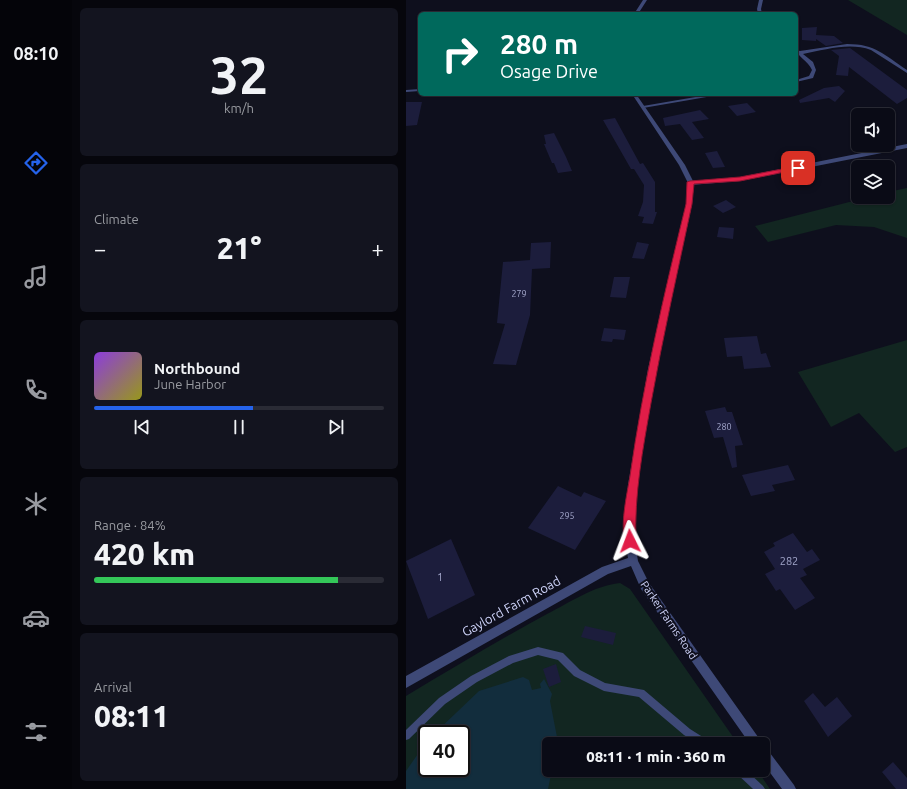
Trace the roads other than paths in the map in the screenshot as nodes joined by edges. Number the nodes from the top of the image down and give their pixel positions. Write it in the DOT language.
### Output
graph roads {
  1 [pos="645,0"];
  2 [pos="761,0"];
  3 [pos="637,12"];
  4 [pos="760,12"];
  5 [pos="798,52"];
  6 [pos="907,72"];
  7 [pos="798,80"];
  8 [pos="418,90"];
  9 [pos="406,91"];
  10 [pos="636,96"];
  11 [pos="710,96"];
  12 [pos="644,107"];
  13 [pos="907,146"];
  14 [pos="690,182"];
  15 [pos="633,561"];
  16 [pos="406,682"];
  17 [pos="406,736"];
  18 [pos="695,737"];
  19 [pos="752,737"];
  20 [pos="770,762"];
  21 [pos="747,777"];
  22 [pos="760,789"];
  23 [pos="790,789"];
  1 -- 3 [label="street"];
  2 -- 4 [label="street"];
  5 -- 6 [label="street"];
  5 -- 7 [label="street"];
  8 -- 9 [label="street"];
  10 -- 12 [label="street, Parker Farms Road"];
  11 -- 12 [label="street"];
  12 -- 14 [label="street, Parker Farms Road"];
  13 -- 14 [label="street"];
  14 -- 15 [label="street, Parker Farms Road"];
  15 -- 16 [label="street, Gaylord Farm Road"];
  15 -- 19 [label="street, Parker Farms Road"];
  17 -- 18 [label="lane"];
  20 -- 23 [label="street"];
  21 -- 22 [label="lane"];
}
